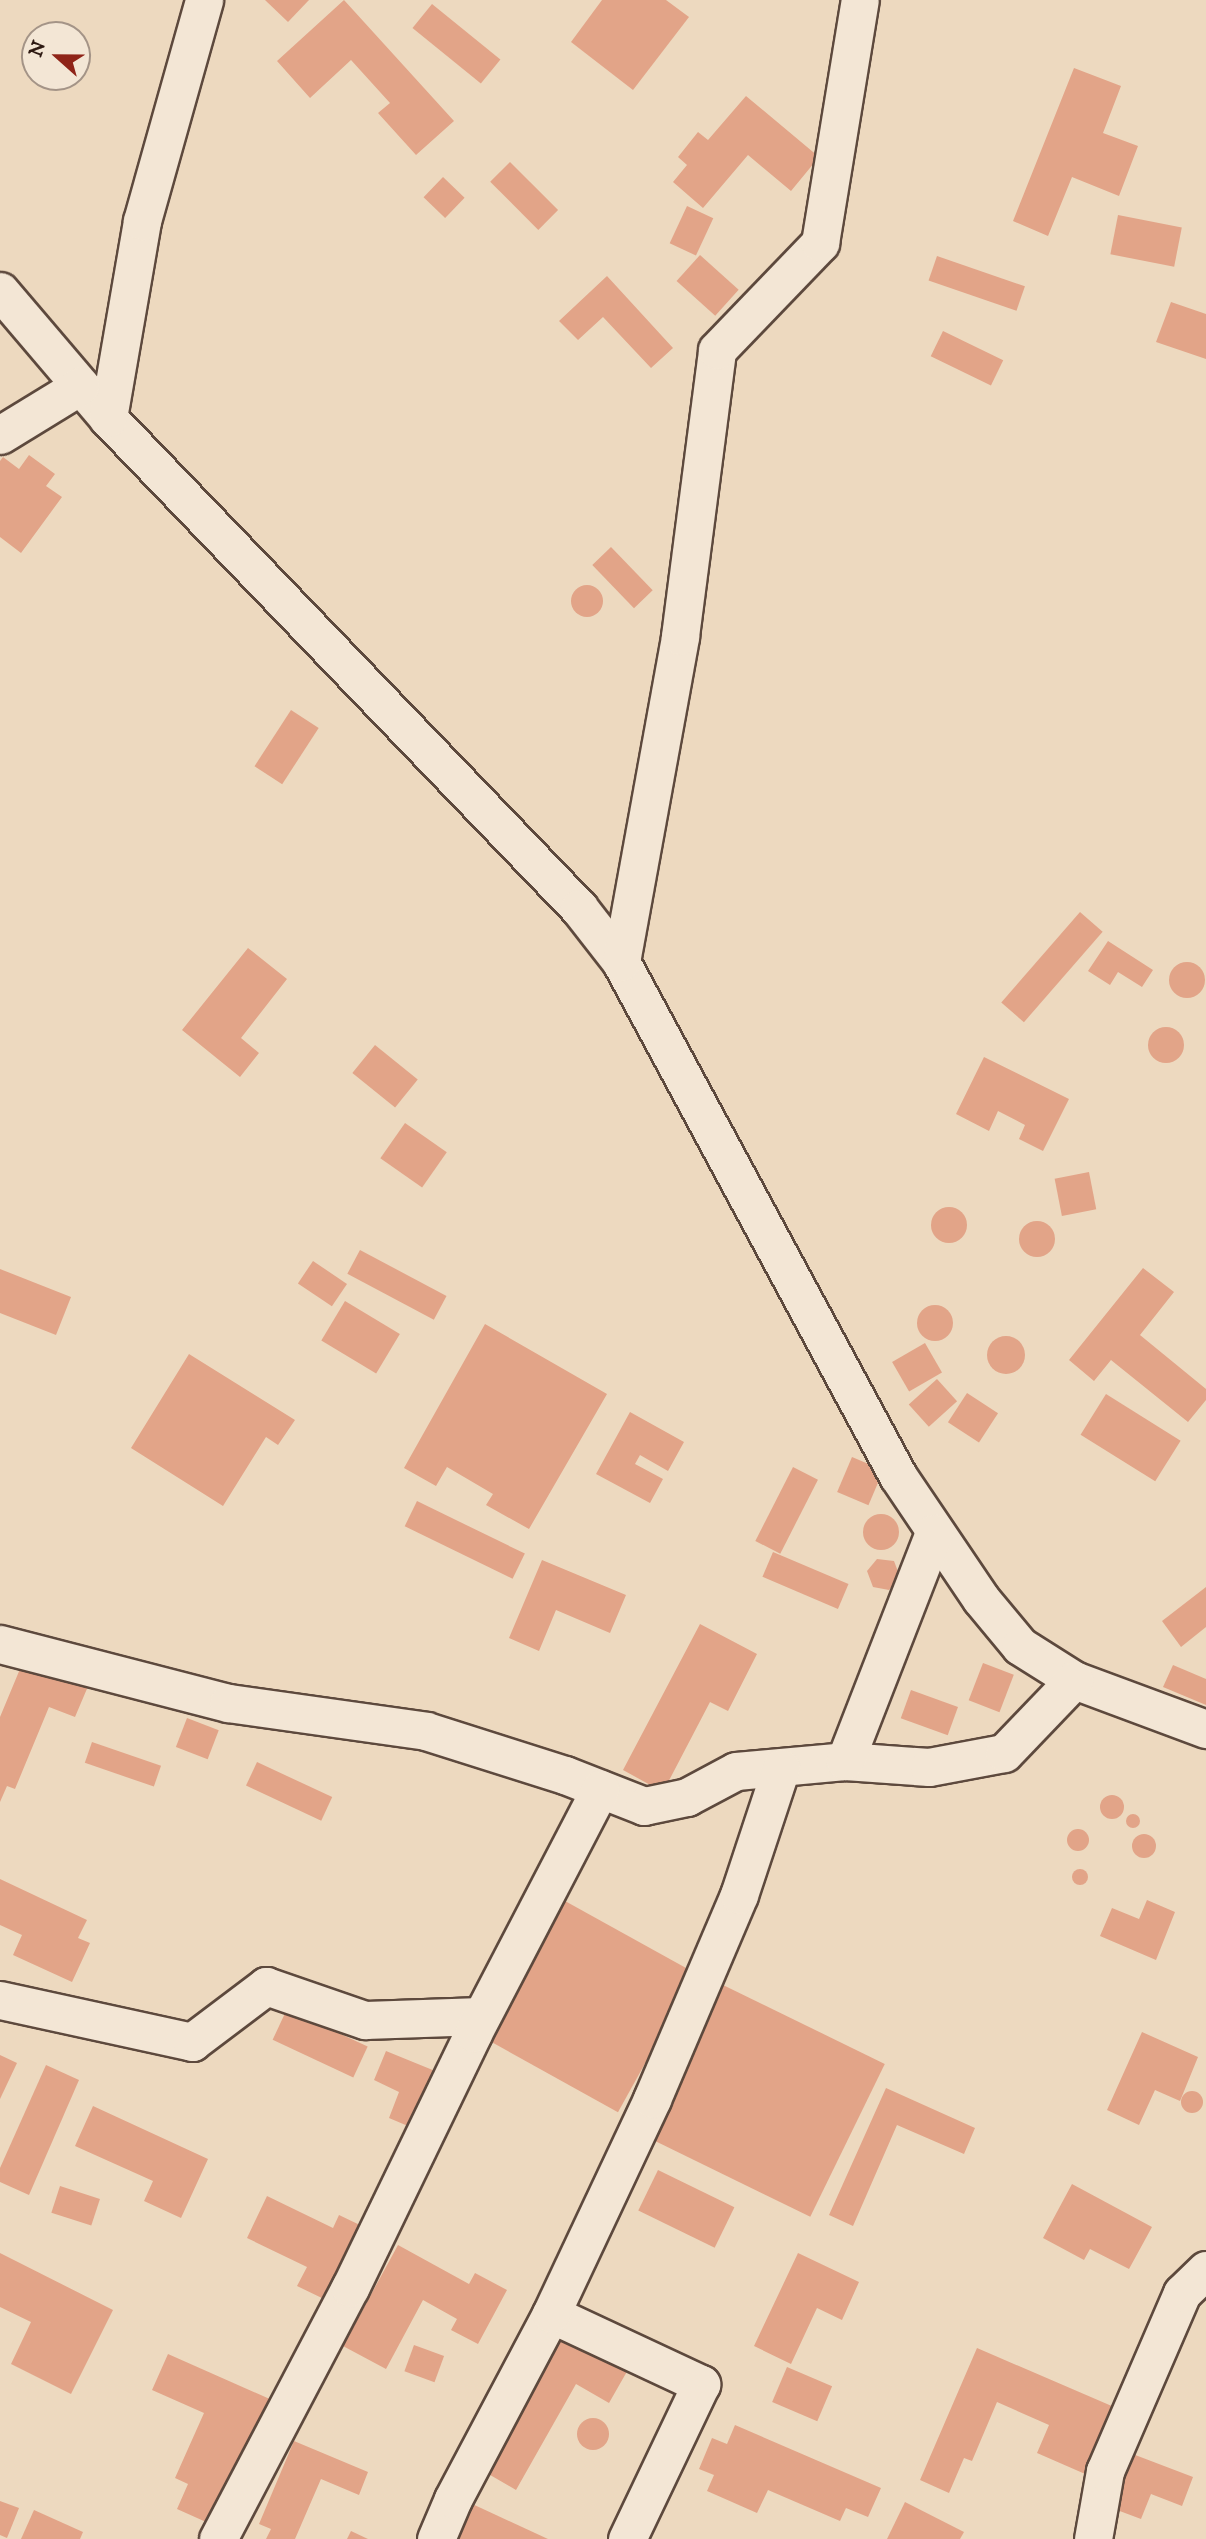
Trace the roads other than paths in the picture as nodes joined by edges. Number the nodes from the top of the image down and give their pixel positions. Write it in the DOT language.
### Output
graph roads {
  1 [pos="204,0"];
  2 [pos="860,0"];
  3 [pos="0,291"];
  4 [pos="80,386"];
  5 [pos="108,418"];
  6 [pos="0,435"];
  7 [pos="621,962"];
  8 [pos="934,1533"];
  9 [pos="3,1654"];
  10 [pos="1074,1679"];
  11 [pos="1206,1729"];
  12 [pos="845,1761"];
  13 [pos="781,1768"];
  14 [pos="600,1789"];
  15 [pos="0,2000"];
  16 [pos="481,2016"];
  17 [pos="1206,2270"];
  18 [pos="551,2314"];
  19 [pos="218,2539"];
  20 [pos="436,2539"];
  21 [pos="627,2539"];
  22 [pos="1093,2539"];
  1 -- 5 [label="street"];
  2 -- 7 [label="street"];
  3 -- 4 [label="street"];
  4 -- 5 [label="street"];
  4 -- 6 [label="street"];
  5 -- 7 [label="street"];
  7 -- 8 [label="street"];
  8 -- 10 [label="street"];
  8 -- 12 [label="street"];
  9 -- 14 [label="street"];
  10 -- 11 [label="street"];
  10 -- 12 [label="street"];
  12 -- 13 [label="street"];
  13 -- 14 [label="street"];
  13 -- 18 [label="street"];
  14 -- 16 [label="street"];
  15 -- 16 [label="street"];
  16 -- 19 [label="street"];
  17 -- 22 [label="street"];
  18 -- 20 [label="street"];
  18 -- 21 [label="street"];
}
